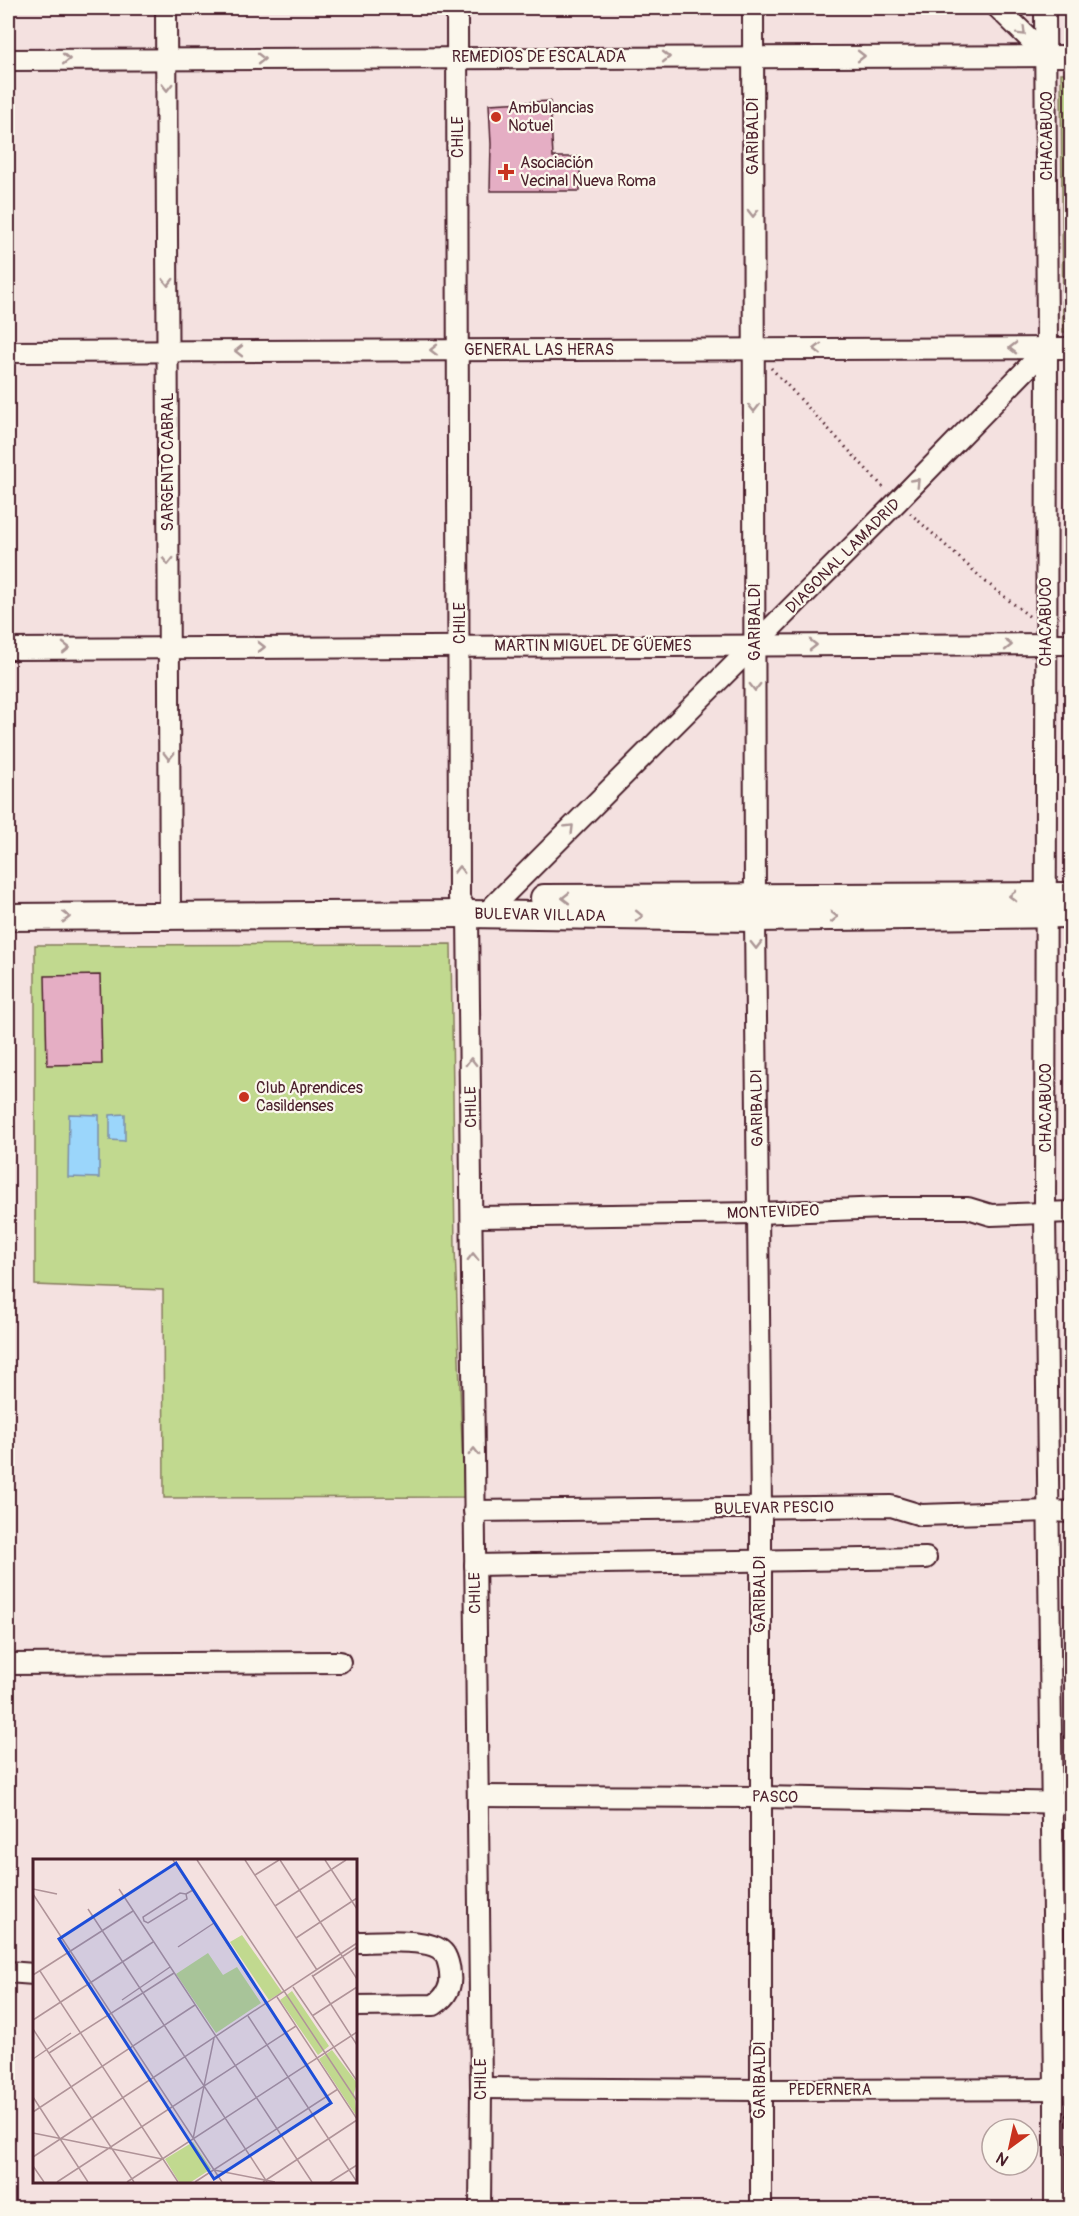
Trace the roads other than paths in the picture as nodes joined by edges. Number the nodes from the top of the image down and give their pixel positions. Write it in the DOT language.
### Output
graph roads {
  1 [pos="166,8"];
  2 [pos="457,8"];
  3 [pos="753,8"];
  4 [pos="998,8"];
  5 [pos="1045,8"];
  6 [pos="1047,56"];
  7 [pos="1071,56"];
  8 [pos="753,57"];
  9 [pos="458,58"];
  10 [pos="167,59"];
  11 [pos="8,60"];
  12 [pos="1047,348"];
  13 [pos="1071,348"];
  14 [pos="754,349"];
  15 [pos="459,350"];
  16 [pos="168,351"];
  17 [pos="8,352"];
  18 [pos="1046,644"];
  19 [pos="1071,644"];
  20 [pos="755,645"];
  21 [pos="460,646"];
  22 [pos="168,647"];
  23 [pos="8,649"];
  24 [pos="1071,896"];
  25 [pos="8,899"];
  26 [pos="478,906"];
  27 [pos="170,908"];
  28 [pos="755,908"];
  29 [pos="1054,908"];
  30 [pos="8,917"];
  31 [pos="1045,1212"];
  32 [pos="1071,1212"];
  33 [pos="758,1213"];
  34 [pos="473,1217"];
  35 [pos="760,1508"];
  36 [pos="474,1511"];
  37 [pos="1050,1511"];
  38 [pos="1071,1512"];
  39 [pos="926,1557"];
  40 [pos="759,1560"];
  41 [pos="475,1565"];
  42 [pos="340,1662"];
  43 [pos="8,1664"];
  44 [pos="478,1796"];
  45 [pos="760,1797"];
  46 [pos="1062,1803"];
  47 [pos="357,1942"];
  48 [pos="8,1972"];
  49 [pos="33,1974"];
  50 [pos="357,2006"];
  51 [pos="481,2088"];
  52 [pos="1063,2089"];
  53 [pos="760,2090"];
  54 [pos="480,2208"];
  55 [pos="761,2208"];
  56 [pos="1055,2208"];
  1 -- 10 [label="street, SARGENTO CABRAL"];
  2 -- 9 [label="street, CHILE"];
  3 -- 8 [label="street, GARIBALDI"];
  4 -- 6 [label="street, one-way"];
  5 -- 6 [label="street, CHACABUCO"];
  6 -- 7 [label="street, REMEDIOS DE ESCALADA"];
  8 -- 6 [label="street, REMEDIOS DE ESCALADA, one-way"];
  6 -- 12 [label="street, CHACABUCO"];
  9 -- 8 [label="street, REMEDIOS DE ESCALADA, one-way"];
  8 -- 14 [label="street, GARIBALDI, one-way"];
  10 -- 9 [label="street, REMEDIOS DE ESCALADA, one-way"];
  9 -- 15 [label="street, CHILE"];
  11 -- 10 [label="street, REMEDIOS DE ESCALADA, one-way"];
  10 -- 16 [label="street, SARGENTO CABRAL, one-way"];
  12 -- 13 [label="street, GENERAL LAS HERAS"];
  12 -- 14 [label="street, GENERAL LAS HERAS, one-way"];
  12 -- 18 [label="street, CHACABUCO"];
  20 -- 12 [label="street, DIAGONAL LAMADRID, one-way"];
  14 -- 15 [label="street, GENERAL LAS HERAS"];
  14 -- 20 [label="street, GARIBALDI, one-way"];
  15 -- 16 [label="street, GENERAL LAS HERAS, one-way"];
  15 -- 21 [label="street, CHILE"];
  16 -- 17 [label="street, GENERAL LAS HERAS"];
  16 -- 22 [label="street, SARGENTO CABRAL, one-way"];
  18 -- 19 [label="street, MARTIN MIGUEL DE GÜEMES"];
  20 -- 18 [label="street, MARTIN MIGUEL DE GÜEMES, one-way"];
  18 -- 29 [label="street, CHACABUCO"];
  20 -- 21 [label="street, MARTIN MIGUEL DE GÜEMES"];
  26 -- 20 [label="street, DIAGONAL LAMADRID, one-way"];
  20 -- 28 [label="street, GARIBALDI, one-way"];
  22 -- 21 [label="street, MARTIN MIGUEL DE GÜEMES, one-way"];
  26 -- 21 [label="street, CHILE, one-way"];
  23 -- 22 [label="street, MARTIN MIGUEL DE GÜEMES, one-way"];
  22 -- 27 [label="street, SARGENTO CABRAL, one-way"];
  24 -- 29 [label="main road, BULEVAR VILLADA"];
  25 -- 27 [label="main road, BULEVAR VILLADA"];
  26 -- 27 [label="main road, BULEVAR VILLADA"];
  26 -- 28 [label="main road, BULEVAR VILLADA"];
  34 -- 26 [label="street, CHILE, one-way"];
  30 -- 27 [label="main road, BULEVAR VILLADA, one-way"];
  28 -- 29 [label="main road, BULEVAR VILLADA"];
  28 -- 33 [label="street, GARIBALDI, one-way"];
  29 -- 31 [label="street, CHACABUCO"];
  31 -- 32 [label="street, MONTEVIDEO"];
  31 -- 33 [label="street, MONTEVIDEO"];
  31 -- 37 [label="street, CHACABUCO"];
  33 -- 34 [label="street, MONTEVIDEO"];
  33 -- 35 [label="street, GARIBALDI"];
  36 -- 34 [label="street, CHILE, one-way"];
  35 -- 36 [label="street, BULEVAR PESCIO"];
  35 -- 37 [label="street, BULEVAR PESCIO"];
  35 -- 40 [label="street, GARIBALDI"];
  36 -- 41 [label="street, CHILE"];
  37 -- 38 [label="street, BULEVAR PESCIO"];
  37 -- 46 [label="street, CHACABUCO"];
  39 -- 40 [label="street"];
  40 -- 41 [label="street"];
  40 -- 45 [label="street, GARIBALDI"];
  41 -- 44 [label="street, CHILE"];
  42 -- 43 [label="street"];
  44 -- 45 [label="street, PASCO"];
  44 -- 51 [label="street, CHILE"];
  45 -- 46 [label="street, PASCO"];
  45 -- 53 [label="street, GARIBALDI"];
  46 -- 52 [label="street, CHACABUCO"];
  47 -- 50 [label="street"];
  48 -- 49 [label="street"];
  51 -- 53 [label="street, PEDERNERA"];
  51 -- 54 [label="street, CHILE"];
  52 -- 53 [label="street, PEDERNERA"];
  52 -- 56 [label="street, CHACABUCO"];
  53 -- 55 [label="street, GARIBALDI"];
}
